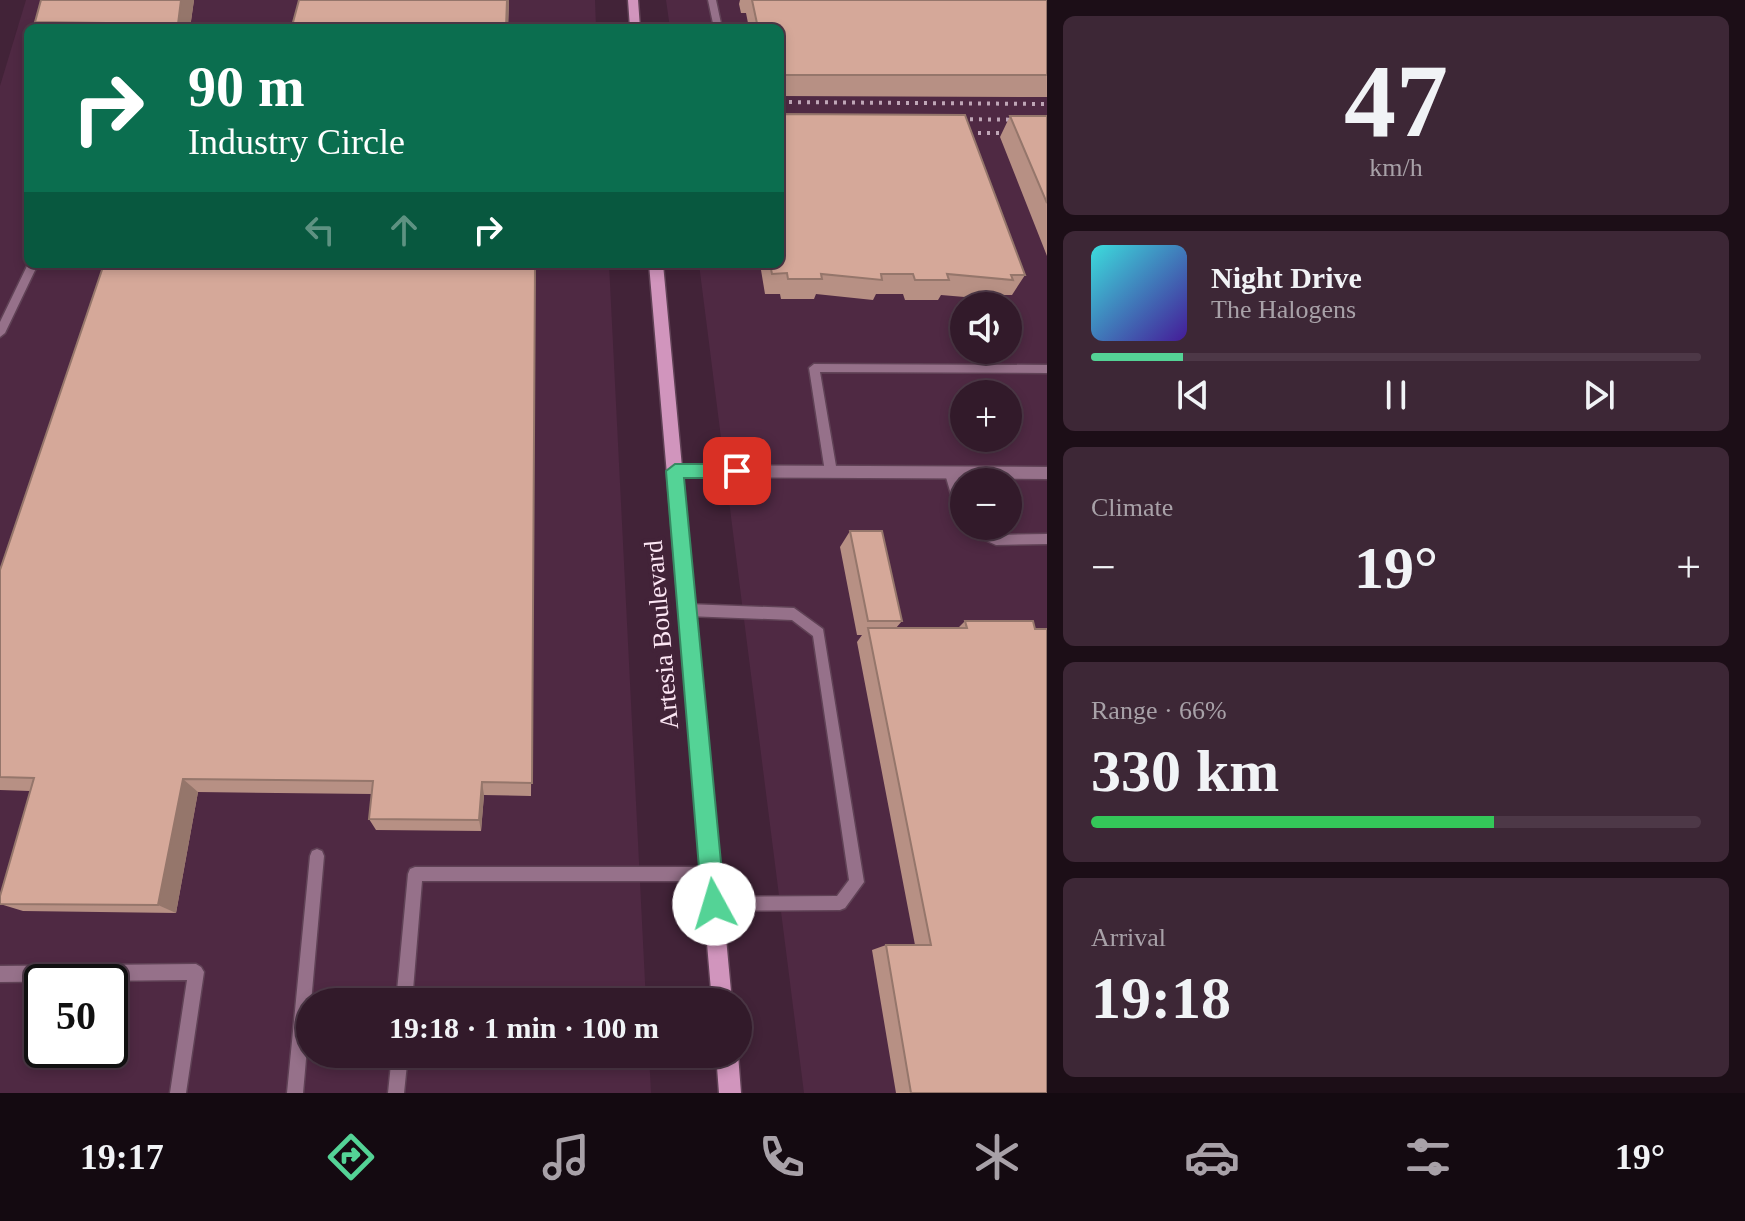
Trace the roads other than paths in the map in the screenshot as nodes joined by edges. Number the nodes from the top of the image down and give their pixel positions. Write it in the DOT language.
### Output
graph roads {
  1 [pos="633,0"];
  2 [pos="712,0"];
  3 [pos="635,24"];
  4 [pos="717,24"];
  5 [pos="31,268"];
  6 [pos="656,268"];
  7 [pos="0,333"];
  8 [pos="1047,369"];
  9 [pos="675,471"];
  10 [pos="831,472"];
  11 [pos="1022,473"];
  12 [pos="1047,473"];
  13 [pos="950,474"];
  14 [pos="1022,539"];
  15 [pos="1047,539"];
  16 [pos="687,610"];
  17 [pos="317,856"];
  18 [pos="710,874"];
  19 [pos="714,904"];
  20 [pos="0,974"];
  21 [pos="405,988"];
  22 [pos="721,988"];
  23 [pos="399,1068"];
  24 [pos="728,1068"];
  25 [pos="178,1093"];
  26 [pos="295,1093"];
  27 [pos="396,1093"];
  28 [pos="730,1093"];
  1 -- 3 [label="main road"];
  2 -- 4 [label="lane"];
  5 -- 7 [label="lane"];
  6 -- 9 [label="main road, Artesia Boulevard"];
  8 -- 10 [label="lane"];
  9 -- 10 [label="street"];
  9 -- 16 [label="main road, Artesia Boulevard"];
  10 -- 13 [label="street"];
  11 -- 12 [label="street"];
  14 -- 15 [label="lane"];
  16 -- 18 [label="main road, Artesia Boulevard"];
  16 -- 19 [label="lane"];
  17 -- 26 [label="lane"];
  18 -- 19 [label="main road, Artesia Boulevard"];
  18 -- 21 [label="lane"];
  19 -- 22 [label="main road, Artesia Boulevard"];
  20 -- 25 [label="lane"];
  23 -- 27 [label="lane"];
  24 -- 28 [label="main road"];
}
